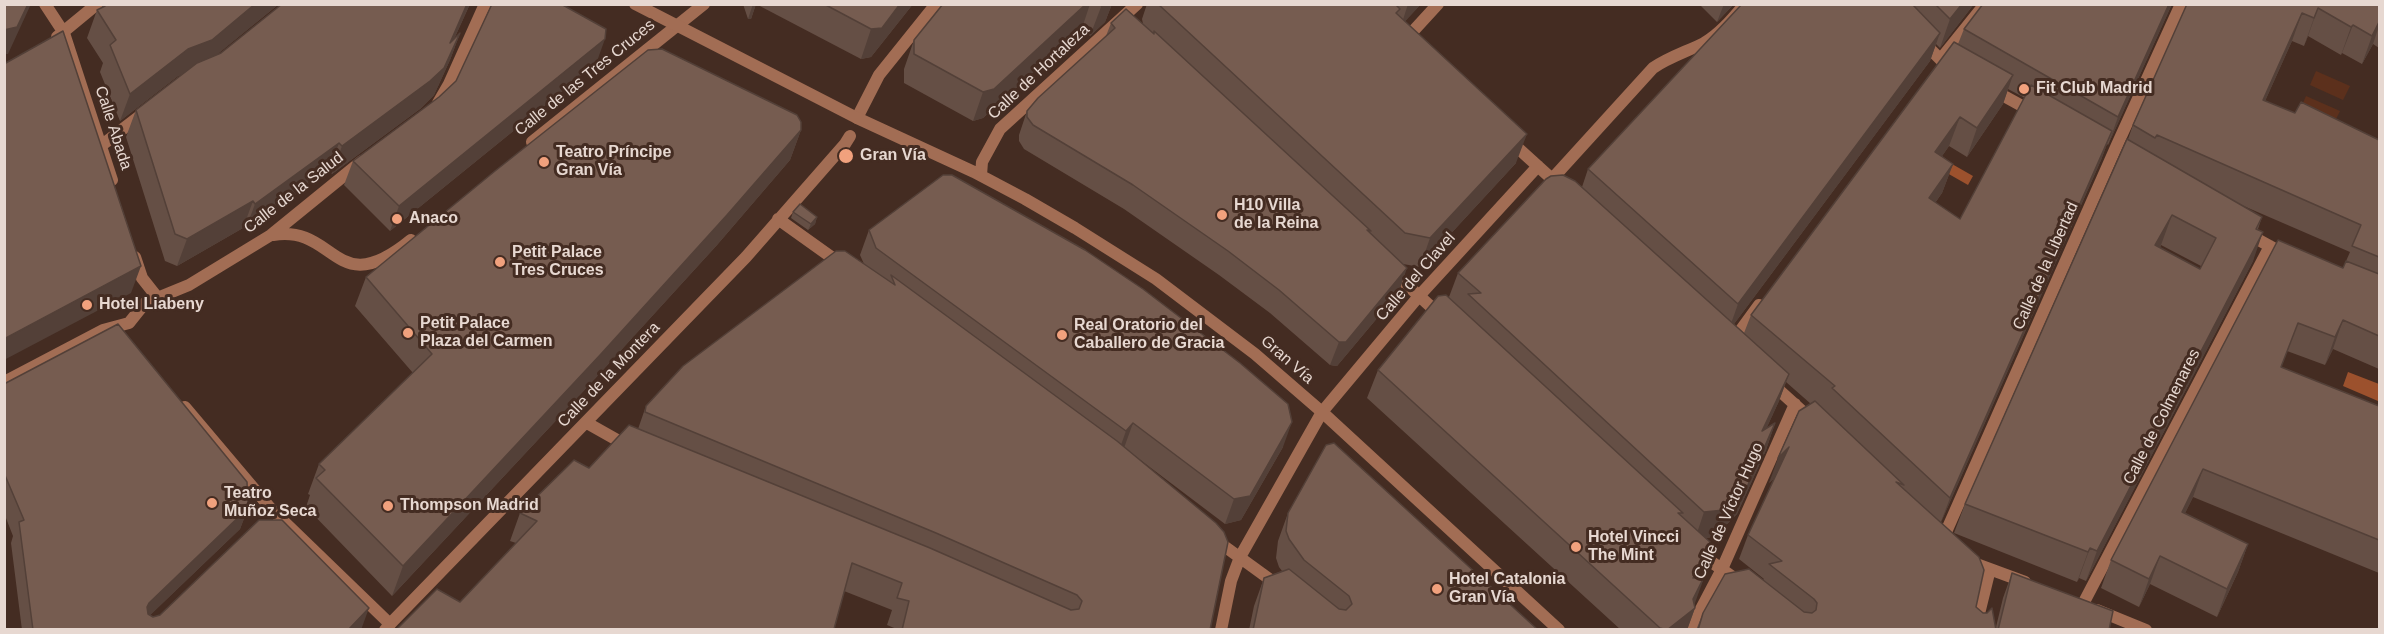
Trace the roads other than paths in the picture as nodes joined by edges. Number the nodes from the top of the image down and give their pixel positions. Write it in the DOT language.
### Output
graph roads {
  1 [pos="45,4"];
  2 [pos="98,4"];
  3 [pos="484,4"];
  4 [pos="635,4"];
  5 [pos="704,4"];
  6 [pos="936,4"];
  7 [pos="1137,4"];
  8 [pos="1438,4"];
  9 [pos="1745,4"];
  10 [pos="1985,4"];
  11 [pos="2181,4"];
  12 [pos="1120,20"];
  13 [pos="677,26"];
  14 [pos="1130,30"];
  15 [pos="64,33"];
  16 [pos="1917,36"];
  17 [pos="1404,41"];
  18 [pos="44,45"];
  19 [pos="1937,65"];
  20 [pos="156,104"];
  21 [pos="425,115"];
  22 [pos="857,118"];
  23 [pos="2049,122"];
  24 [pos="1503,134"];
  25 [pos="850,136"];
  26 [pos="102,145"];
  27 [pos="523,149"];
  28 [pos="2098,149"];
  29 [pos="368,157"];
  30 [pos="2112,157"];
  31 [pos="2124,164"];
  32 [pos="1538,166"];
  33 [pos="981,175"];
  34 [pos="1552,179"];
  35 [pos="115,190"];
  36 [pos="1567,198"];
  37 [pos="778,219"];
  38 [pos="2238,228"];
  39 [pos="422,231"];
  40 [pos="272,235"];
  41 [pos="132,245"];
  42 [pos="2270,246"];
  43 [pos="2295,261"];
  44 [pos="1384,264"];
  45 [pos="849,270"];
  46 [pos="1419,296"];
  47 [pos="157,297"];
  48 [pos="1764,298"];
  49 [pos="129,323"];
  50 [pos="1449,324"];
  51 [pos="127,340"];
  52 [pos="1729,345"];
  53 [pos="1762,375"];
  54 [pos="4,382"];
  55 [pos="173,395"];
  56 [pos="1795,404"];
  57 [pos="1322,412"];
  58 [pos="586,423"];
  59 [pos="1821,428"];
  60 [pos="632,447"];
  61 [pos="1204,531"];
  62 [pos="1681,538"];
  63 [pos="1240,557"];
  64 [pos="1722,569"];
  65 [pos="1990,569"];
  66 [pos="2042,588"];
  67 [pos="1748,589"];
  68 [pos="1289,593"];
  69 [pos="387,627"];
  70 [pos="1221,630"];
  71 [pos="1559,630"];
  72 [pos="1690,630"];
  73 [pos="1975,630"];
  74 [pos="2146,630"];
  1 -- 15 [label="street, Calle Abada"];
  2 -- 15 [label="street"];
  3 -- 21 [label="street"];
  4 -- 13 [label="street, Gran Vía"];
  5 -- 13 [label="street, Calle de las Tres Cruces"];
  6 -- 22 [label="street"];
  7 -- 12 [label="street, Calle de Hortaleza"];
  8 -- 17 [label="street"];
  9 -- 34 [label="street"];
  10 -- 19 [label="street"];
  11 -- 30 [label="street, Calle de la Libertad"];
  12 -- 14 [label="street"];
  12 -- 33 [label="street, Calle de Hortaleza"];
  13 -- 22 [label="street, Gran Vía"];
  13 -- 27 [label="street, Calle de las Tres Cruces"];
  15 -- 18 [label="street"];
  15 -- 26 [label="street, Calle Abada"];
  16 -- 19 [label="street"];
  19 -- 23 [label="street"];
  20 -- 26 [label="street"];
  22 -- 33 [label="street, Gran Vía"];
  24 -- 32 [label="street"];
  25 -- 37 [label="street, Calle de la Montera"];
  26 -- 35 [label="street, Calle Abada"];
  28 -- 30 [label="street"];
  29 -- 40 [label="street, Calle de la Salud"];
  30 -- 31 [label="street"];
  30 -- 65 [label="street, Calle de la Libertad"];
  32 -- 34 [label="street"];
  32 -- 46 [label="street, Calle del Clavel"];
  33 -- 57 [label="street, Gran Vía"];
  34 -- 36 [label="street"];
  37 -- 45 [label="street"];
  37 -- 58 [label="street, Calle de la Montera"];
  38 -- 42 [label="street"];
  39 -- 40 [label="street"];
  40 -- 47 [label="street, Calle de la Salud"];
  41 -- 47 [label="street"];
  42 -- 43 [label="street"];
  42 -- 74 [label="street, Calle de Colmenares"];
  44 -- 46 [label="street"];
  46 -- 50 [label="street"];
  46 -- 57 [label="street, Calle del Clavel"];
  47 -- 49 [label="street, Calle de la Salud"];
  48 -- 52 [label="street"];
  49 -- 51 [label="street"];
  49 -- 54 [label="street"];
  53 -- 56 [label="street"];
  55 -- 69 [label="street"];
  56 -- 59 [label="street"];
  56 -- 64 [label="street, Calle de Víctor Hugo"];
  57 -- 63 [label="street, Calle del Clavel"];
  57 -- 71 [label="street, Gran Vía"];
  58 -- 60 [label="street"];
  58 -- 69 [label="street, Calle de la Montera"];
  61 -- 63 [label="street"];
  62 -- 64 [label="street"];
  63 -- 68 [label="street"];
  63 -- 70 [label="street, Calle del Clavel"];
  64 -- 67 [label="street"];
  64 -- 72 [label="street, Calle de Víctor Hugo"];
  65 -- 66 [label="street"];
  65 -- 73 [label="street"];
}
